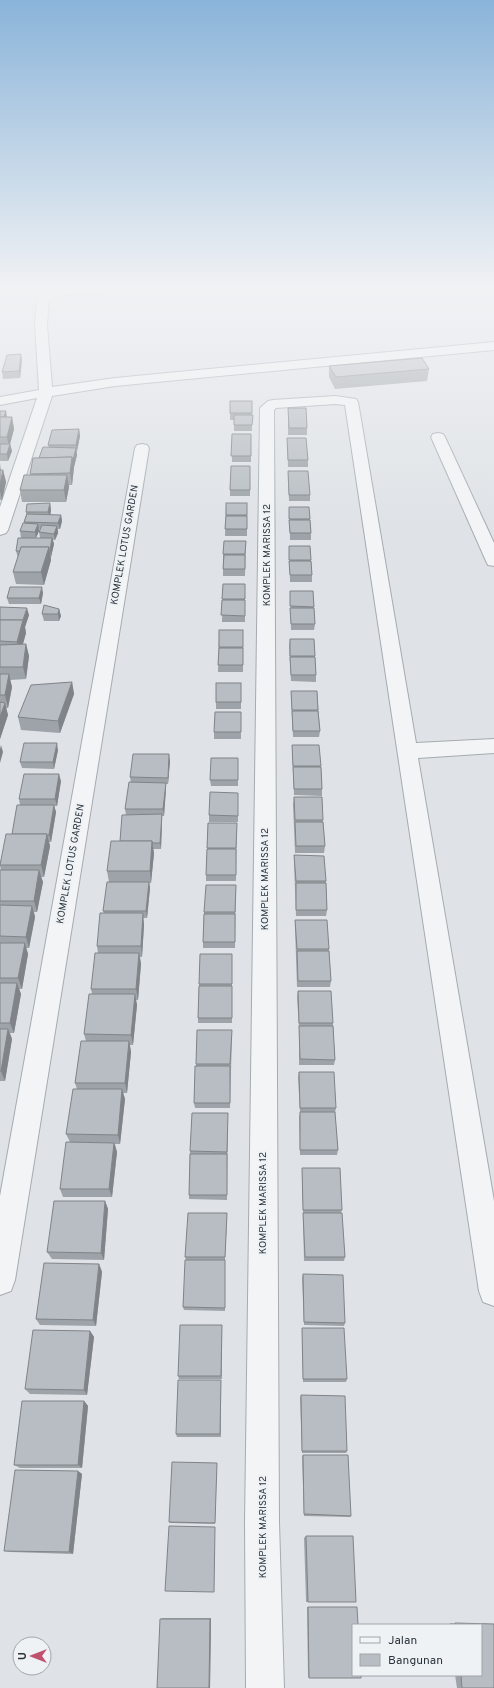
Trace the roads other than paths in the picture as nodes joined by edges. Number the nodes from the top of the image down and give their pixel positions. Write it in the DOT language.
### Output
graph roads {
  1 [pos="44,366"];
  2 [pos="286,366"];
  3 [pos="46,392"];
  4 [pos="0,401"];
  5 [pos="438,437"];
  6 [pos="142,448"];
  7 [pos="0,530"];
  8 [pos="494,561"];
  9 [pos="494,746"];
  10 [pos="407,751"];
  11 [pos="0,1280"];
  12 [pos="494,1291"];
  13 [pos="264,1688"];
  1 -- 3 [label="street"];
  2 -- 3 [label="street"];
  3 -- 4 [label="street"];
  3 -- 7 [label="street"];
  5 -- 8 [label="street"];
  6 -- 11 [label="street, KOMPLEK LOTUS GARDEN"];
  9 -- 10 [label="street"];
  10 -- 12 [label="street, KOMPLEK MARISSA 12"];
  10 -- 13 [label="street, KOMPLEK MARISSA 12"];
}
